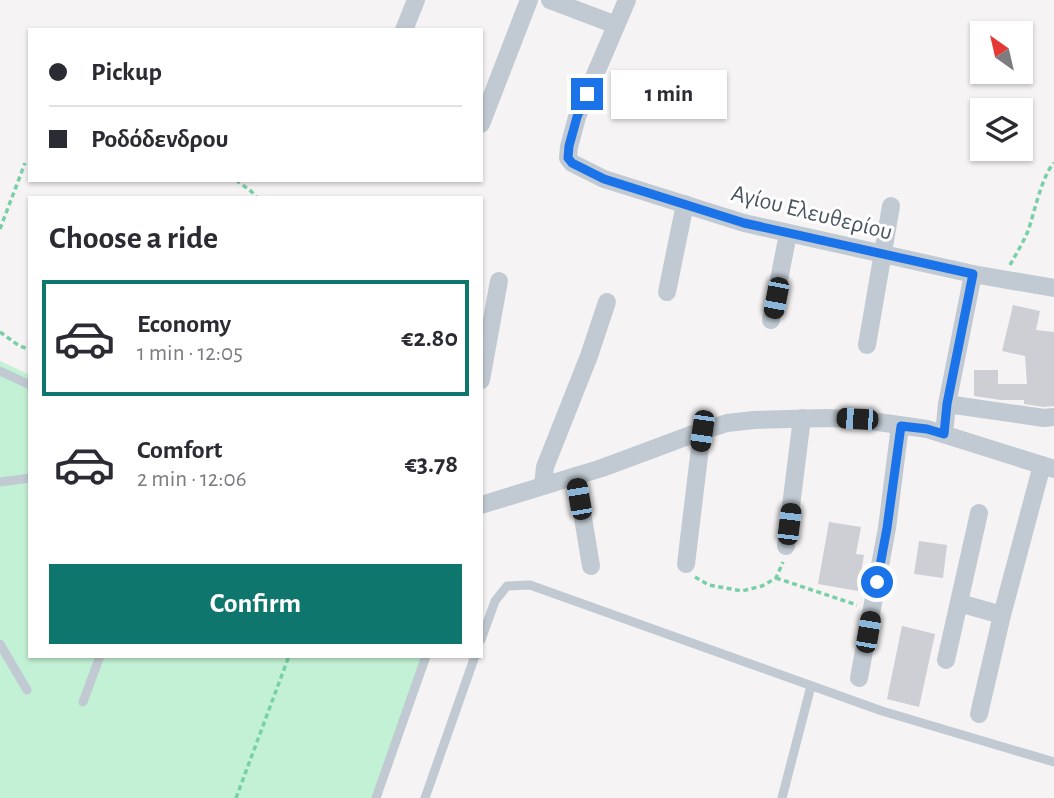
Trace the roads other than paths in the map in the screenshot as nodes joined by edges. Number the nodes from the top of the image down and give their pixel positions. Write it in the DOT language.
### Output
graph roads {
  1 [pos="416,0"];
  2 [pos="529,0"];
  3 [pos="550,0"];
  4 [pos="627,0"];
  5 [pos="616,25"];
  6 [pos="405,28"];
  7 [pos="483,119"];
  8 [pos="685,204"];
  9 [pos="891,206"];
  10 [pos="788,234"];
  11 [pos="883,255"];
  12 [pos="973,274"];
  13 [pos="499,281"];
  14 [pos="1054,288"];
  15 [pos="667,292"];
  16 [pos="607,302"];
  17 [pos="771,320"];
  18 [pos="867,345"];
  19 [pos="483,369"];
  20 [pos="0,371"];
  21 [pos="28,384"];
  22 [pos="947,404"];
  23 [pos="1054,417"];
  24 [pos="802,418"];
  25 [pos="901,426"];
  26 [pos="702,431"];
  27 [pos="944,434"];
  28 [pos="1048,468"];
  29 [pos="576,476"];
  30 [pos="28,478"];
  31 [pos="0,482"];
  32 [pos="543,485"];
  33 [pos="483,504"];
  34 [pos="979,513"];
  35 [pos="786,546"];
  36 [pos="685,564"];
  37 [pos="591,566"];
  38 [pos="959,603"];
  39 [pos="1002,615"];
  40 [pos="483,634"];
  41 [pos="0,644"];
  42 [pos="99,658"];
  43 [pos="425,658"];
  44 [pos="474,658"];
  45 [pos="946,660"];
  46 [pos="859,678"];
  47 [pos="811,686"];
  48 [pos="27,690"];
  49 [pos="83,702"];
  50 [pos="979,715"];
  51 [pos="1054,762"];
  52 [pos="376,798"];
  53 [pos="425,798"];
  54 [pos="782,798"];
  1 -- 6 [label="street"];
  2 -- 7 [label="street"];
  3 -- 5 [label="street"];
  4 -- 5 [label="street"];
  5 -- 8 [label="street, Αγίου Ελευθερίου"];
  8 -- 10 [label="street, Αγίου Ελευθερίου"];
  8 -- 15 [label="street"];
  9 -- 11 [label="street"];
  10 -- 11 [label="street, Αγίου Ελευθερίου"];
  10 -- 17 [label="street"];
  11 -- 12 [label="street, Αγίου Ελευθερίου"];
  11 -- 18 [label="street"];
  12 -- 14 [label="street, Αγίου Ελευθερίου"];
  12 -- 22 [label="street"];
  13 -- 19 [label="street"];
  16 -- 32 [label="street"];
  20 -- 21 [label="lane"];
  22 -- 23 [label="street"];
  22 -- 27 [label="street"];
  24 -- 25 [label="street"];
  24 -- 26 [label="street"];
  24 -- 35 [label="street"];
  25 -- 27 [label="street"];
  25 -- 46 [label="street"];
  26 -- 29 [label="street"];
  26 -- 36 [label="street"];
  27 -- 28 [label="street"];
  28 -- 39 [label="street"];
  29 -- 32 [label="street"];
  29 -- 37 [label="street"];
  30 -- 31 [label="lane"];
  32 -- 33 [label="street"];
  34 -- 38 [label="street"];
  38 -- 39 [label="street"];
  38 -- 45 [label="street"];
  39 -- 50 [label="street"];
  40 -- 47 [label="lane"];
  41 -- 48 [label="lane"];
  42 -- 49 [label="lane"];
  43 -- 52 [label="lane"];
  44 -- 53 [label="lane"];
  47 -- 51 [label="lane"];
  47 -- 54 [label="lane"];
}
